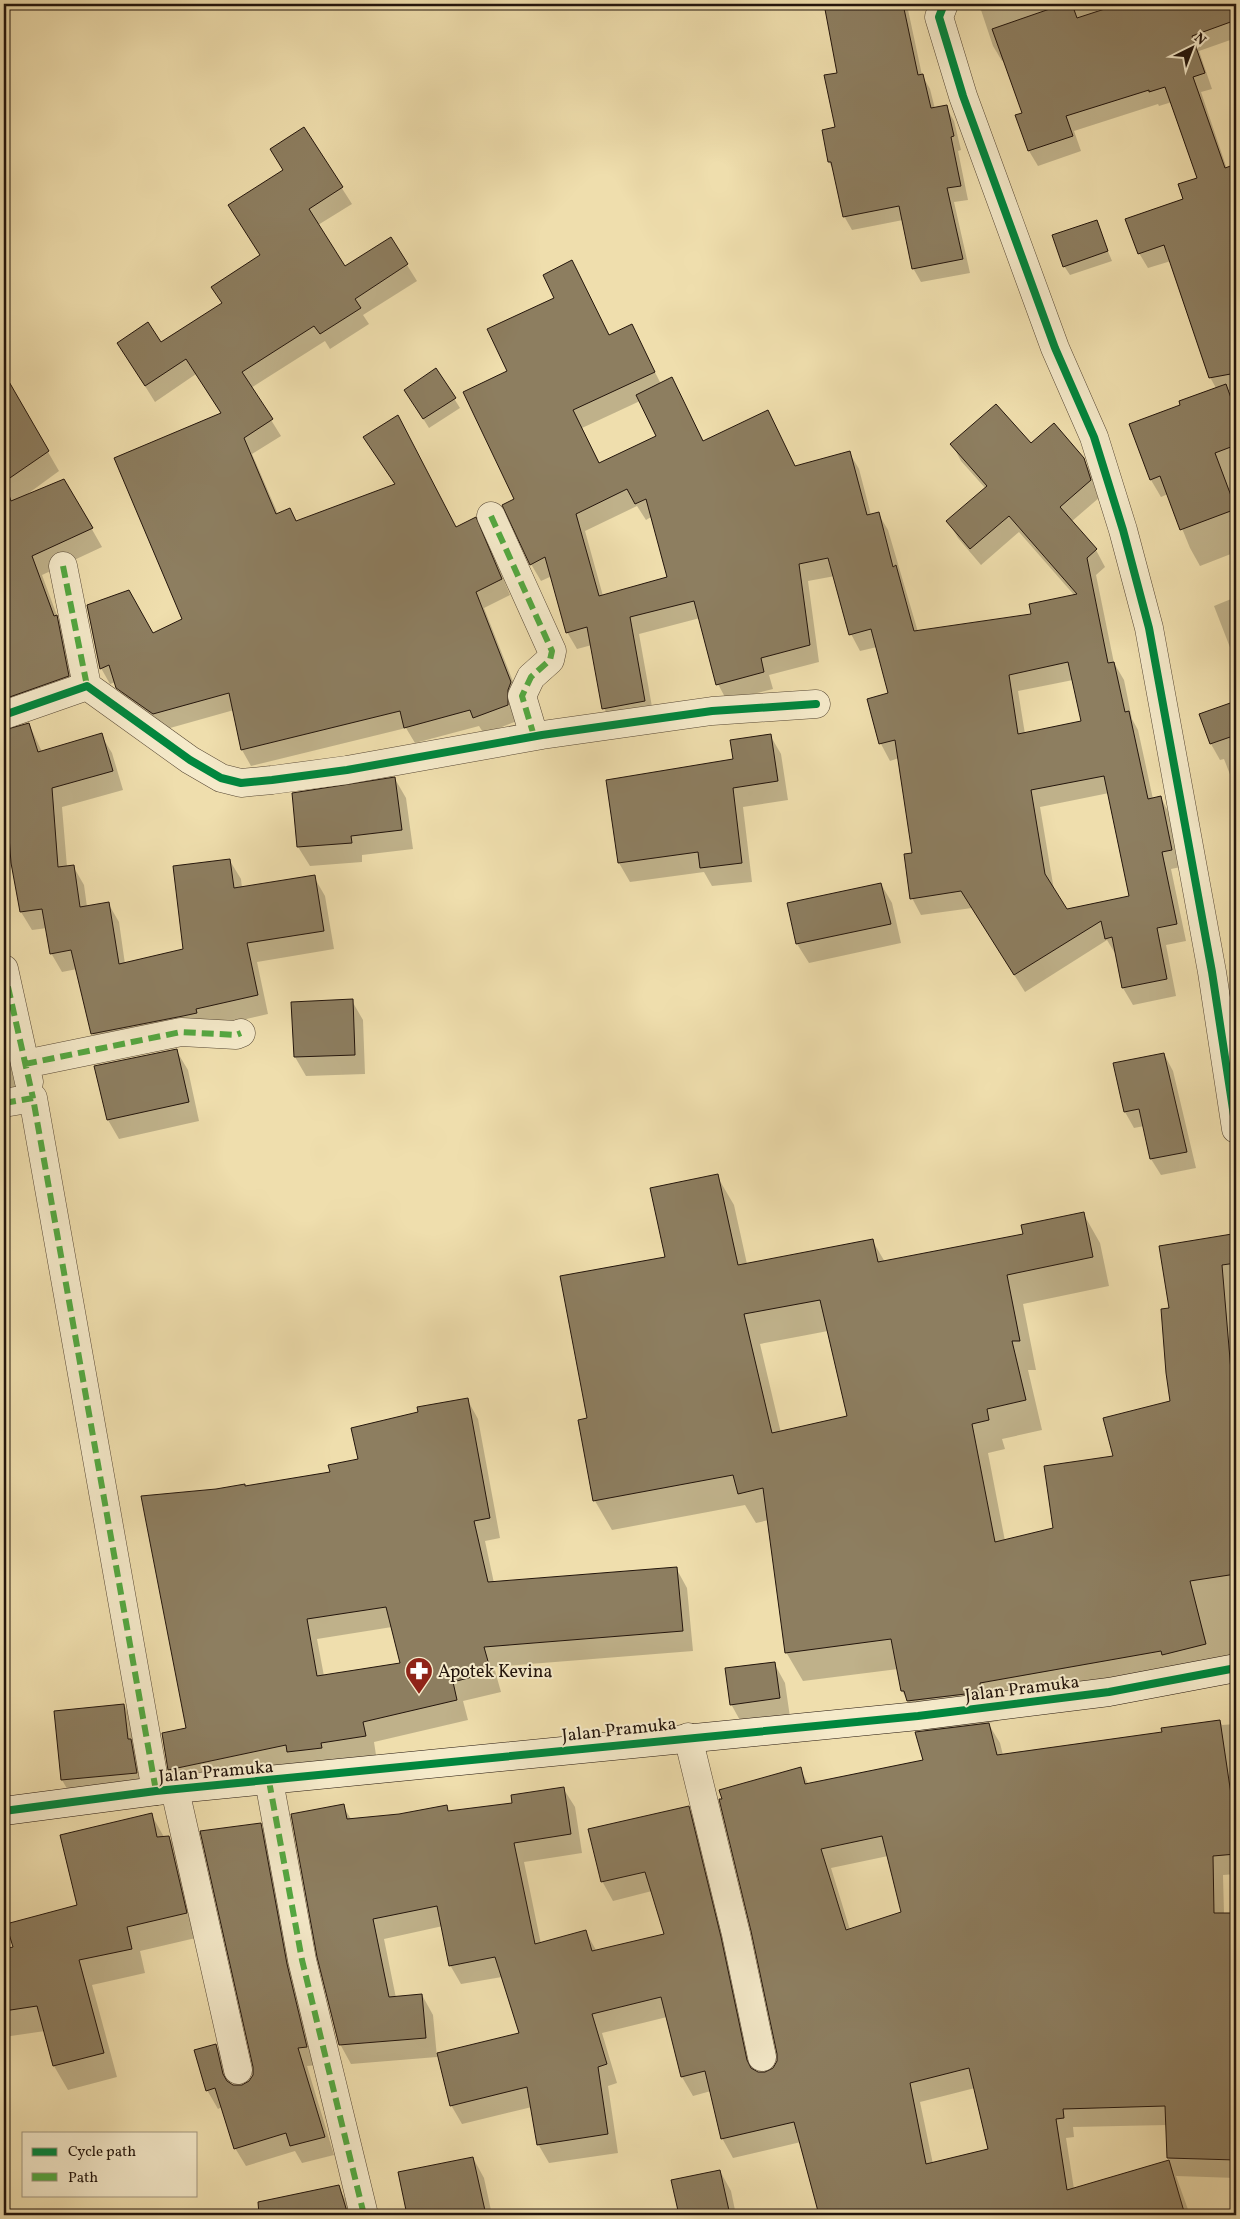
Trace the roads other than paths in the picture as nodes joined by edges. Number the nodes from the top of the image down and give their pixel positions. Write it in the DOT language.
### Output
graph roads {
  1 [pos="944,4"];
  2 [pos="491,516"];
  3 [pos="63,566"];
  4 [pos="87,686"];
  5 [pos="816,704"];
  6 [pos="4,715"];
  7 [pos="534,736"];
  8 [pos="4,969"];
  9 [pos="241,1033"];
  10 [pos="25,1064"];
  11 [pos="32,1098"];
  12 [pos="4,1103"];
  13 [pos="1236,1129"];
  14 [pos="1236,1668"];
  15 [pos="688,1737"];
  16 [pos="269,1781"];
  17 [pos="166,1791"];
  18 [pos="4,1811"];
  19 [pos="762,2057"];
  20 [pos="238,2070"];
  21 [pos="364,2215"];
  1 -- 13 [label="street"];
  2 -- 7 [label="street"];
  3 -- 4 [label="street"];
  4 -- 6 [label="street"];
  4 -- 7 [label="street"];
  5 -- 7 [label="street"];
  8 -- 10 [label="street"];
  9 -- 10 [label="street"];
  10 -- 11 [label="street"];
  11 -- 12 [label="street"];
  11 -- 17 [label="street"];
  14 -- 15 [label="street, Jalan Pramuka"];
  15 -- 16 [label="street, Jalan Pramuka"];
  15 -- 19 [label="street"];
  16 -- 17 [label="street, Jalan Pramuka"];
  16 -- 21 [label="street"];
  17 -- 18 [label="street, Jalan Pramuka"];
  17 -- 20 [label="street"];
}
